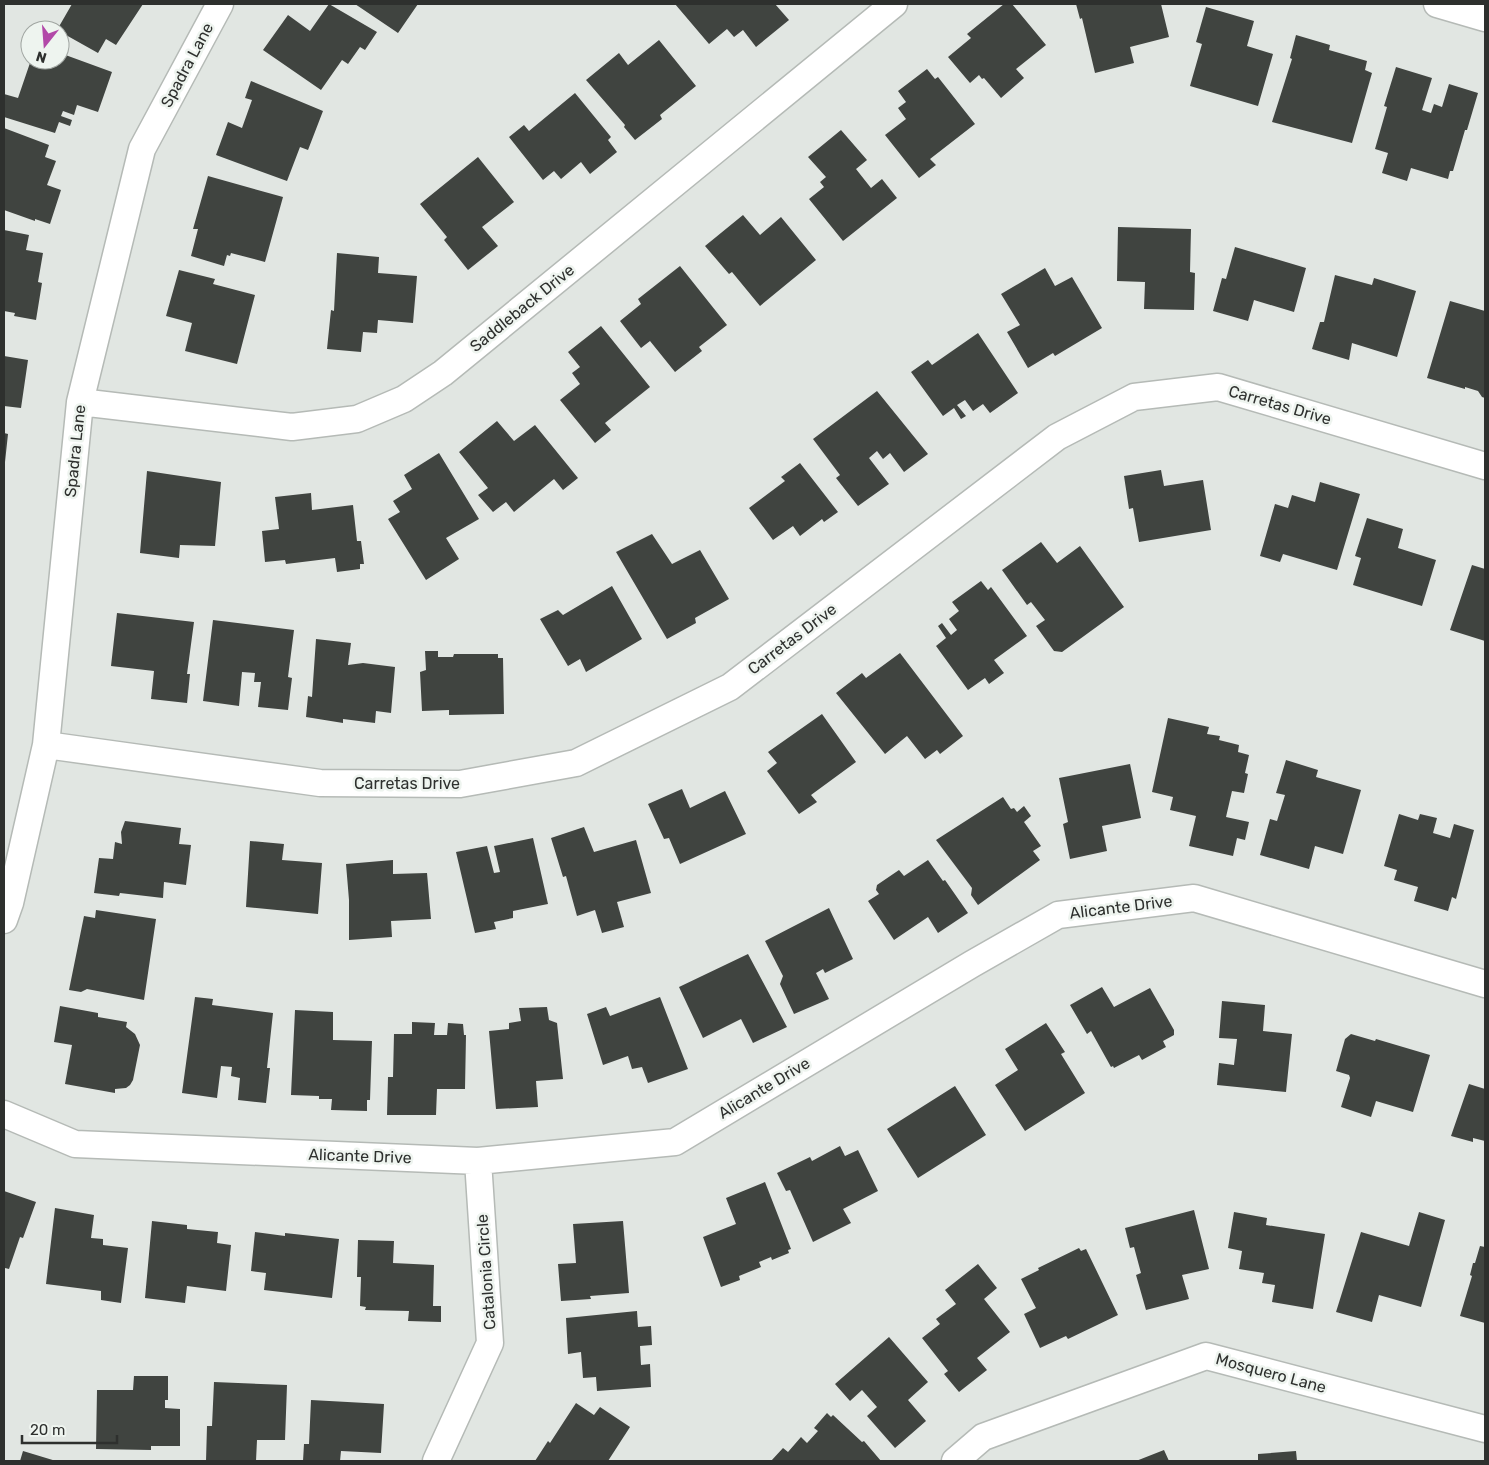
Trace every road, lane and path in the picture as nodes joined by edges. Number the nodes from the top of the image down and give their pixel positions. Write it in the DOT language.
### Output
graph roads {
  1 [pos="220,4"];
  2 [pos="894,4"];
  3 [pos="1437,4"];
  4 [pos="1485,18"];
  5 [pos="80,402"];
  6 [pos="1485,466"];
  7 [pos="46,744"];
  8 [pos="4,920"];
  9 [pos="1485,984"];
  10 [pos="4,1114"];
  11 [pos="478,1161"];
  12 [pos="1485,1429"];
  13 [pos="436,1461"];
  14 [pos="955,1461"];
  1 -- 5 [label="street, Spadra Lane"];
  2 -- 5 [label="street, Saddleback Drive"];
  3 -- 4 [label="street"];
  5 -- 7 [label="street, Spadra Lane"];
  6 -- 7 [label="street, Carretas Drive"];
  7 -- 8 [label="street, Spadra Lane"];
  9 -- 11 [label="street, Alicante Drive"];
  10 -- 11 [label="street, Alicante Drive"];
  11 -- 13 [label="street, Catalonia Circle"];
  12 -- 14 [label="street, Mosquero Lane"];
}
